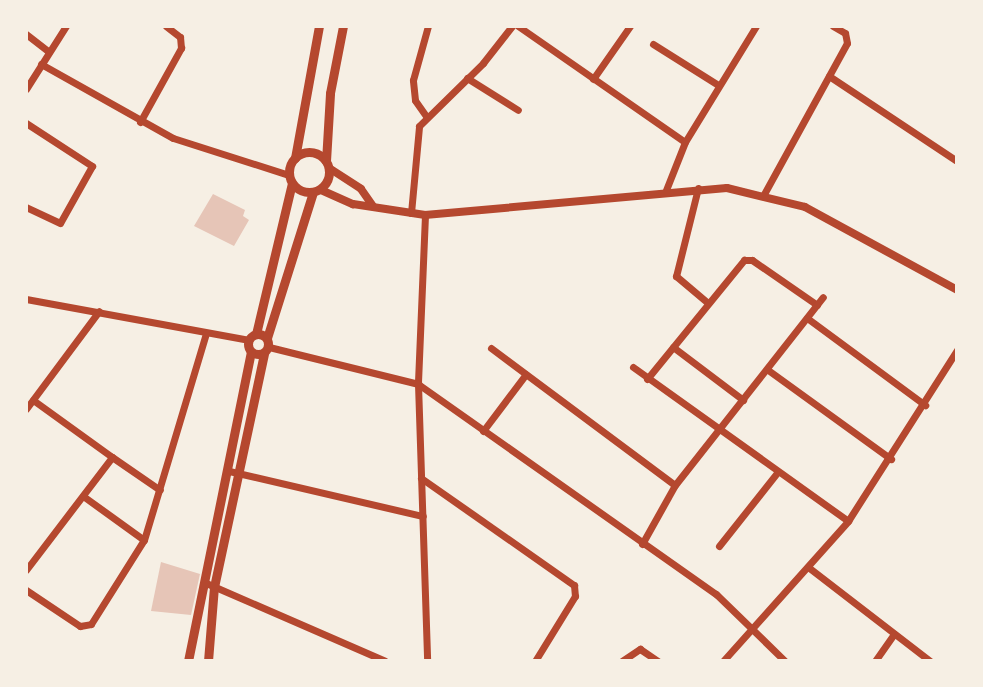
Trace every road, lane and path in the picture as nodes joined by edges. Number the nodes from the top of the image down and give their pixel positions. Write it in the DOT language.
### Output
graph roads {
  1 [pos="66,26"];
  2 [pos="166,26"];
  3 [pos="319,26"];
  4 [pos="343,26"];
  5 [pos="428,26"];
  6 [pos="515,26"];
  7 [pos="743,26"];
  8 [pos="833,26"];
  9 [pos="628,27"];
  10 [pos="754,29"];
  11 [pos="26,34"];
  12 [pos="653,44"];
  13 [pos="49,52"];
  14 [pos="41,64"];
  15 [pos="829,76"];
  16 [pos="467,78"];
  17 [pos="593,79"];
  18 [pos="718,85"];
  19 [pos="26,89"];
  20 [pos="518,110"];
  21 [pos="426,116"];
  22 [pos="140,122"];
  23 [pos="26,123"];
  24 [pos="685,142"];
  25 [pos="295,158"];
  26 [pos="957,161"];
  27 [pos="328,164"];
  28 [pos="291,179"];
  29 [pos="699,187"];
  30 [pos="666,190"];
  31 [pos="317,191"];
  32 [pos="764,194"];
  33 [pos="373,206"];
  34 [pos="26,207"];
  35 [pos="411,213"];
  36 [pos="425,215"];
  37 [pos="957,290"];
  38 [pos="823,297"];
  39 [pos="26,299"];
  40 [pos="708,303"];
  41 [pos="817,305"];
  42 [pos="99,311"];
  43 [pos="807,318"];
  44 [pos="206,333"];
  45 [pos="252,337"];
  46 [pos="266,346"];
  47 [pos="673,347"];
  48 [pos="491,348"];
  49 [pos="957,350"];
  50 [pos="251,352"];
  51 [pos="633,367"];
  52 [pos="768,370"];
  53 [pos="526,374"];
  54 [pos="647,379"];
  55 [pos="418,384"];
  56 [pos="33,400"];
  57 [pos="743,400"];
  58 [pos="925,405"];
  59 [pos="26,409"];
  60 [pos="483,431"];
  61 [pos="717,431"];
  62 [pos="112,457"];
  63 [pos="891,459"];
  64 [pos="233,472"];
  65 [pos="776,474"];
  66 [pos="421,478"];
  67 [pos="675,485"];
  68 [pos="160,490"];
  69 [pos="83,496"];
  70 [pos="423,516"];
  71 [pos="848,521"];
  72 [pos="144,540"];
  73 [pos="642,544"];
  74 [pos="719,546"];
  75 [pos="808,567"];
  76 [pos="26,570"];
  77 [pos="210,585"];
  78 [pos="26,590"];
  79 [pos="752,628"];
  80 [pos="894,634"];
  81 [pos="188,661"];
  82 [pos="208,661"];
  83 [pos="385,661"];
  84 [pos="427,661"];
  85 [pos="535,661"];
  86 [pos="622,661"];
  87 [pos="658,661"];
  88 [pos="723,661"];
  89 [pos="785,661"];
  90 [pos="875,661"];
  91 [pos="930,661"];
  1 -- 13 [label="street"];
  2 -- 22 [label="street"];
  3 -- 25 [label="main road"];
  4 -- 27 [label="main road"];
  5 -- 21 [label="street"];
  6 -- 16 [label="street"];
  6 -- 17 [label="street"];
  7 -- 10 [label="street"];
  8 -- 15 [label="street"];
  9 -- 17 [label="street"];
  10 -- 18 [label="street"];
  11 -- 13 [label="street"];
  12 -- 18 [label="street"];
  13 -- 14 [label="street"];
  14 -- 19 [label="street"];
  14 -- 22 [label="street"];
  15 -- 26 [label="street"];
  15 -- 32 [label="street"];
  16 -- 20 [label="street"];
  16 -- 21 [label="street"];
  17 -- 24 [label="street"];
  18 -- 24 [label="street"];
  21 -- 35 [label="street"];
  22 -- 28 [label="street"];
  23 -- 34 [label="street"];
  24 -- 30 [label="street"];
  25 -- 27 [label="main road"];
  25 -- 28 [label="main road"];
  27 -- 31 [label="main road"];
  27 -- 33 [label="street"];
  28 -- 31 [label="main road"];
  28 -- 45 [label="main road"];
  29 -- 30 [label="street"];
  29 -- 32 [label="street"];
  29 -- 40 [label="street"];
  30 -- 36 [label="street"];
  31 -- 33 [label="street"];
  31 -- 46 [label="main road"];
  32 -- 37 [label="street"];
  33 -- 35 [label="street"];
  35 -- 36 [label="street"];
  36 -- 55 [label="street"];
  38 -- 41 [label="street"];
  39 -- 42 [label="street"];
  40 -- 41 [label="street"];
  40 -- 47 [label="street"];
  41 -- 43 [label="street"];
  42 -- 44 [label="street"];
  42 -- 56 [label="street"];
  43 -- 52 [label="street"];
  43 -- 58 [label="street"];
  44 -- 45 [label="street"];
  44 -- 68 [label="street"];
  45 -- 46 [label="main road"];
  45 -- 50 [label="main road"];
  46 -- 50 [label="main road"];
  46 -- 55 [label="street"];
  46 -- 64 [label="main road"];
  47 -- 54 [label="street"];
  47 -- 57 [label="street"];
  48 -- 53 [label="street"];
  49 -- 58 [label="street"];
  50 -- 64 [label="main road"];
  51 -- 54 [label="street"];
  52 -- 57 [label="street"];
  52 -- 63 [label="street"];
  53 -- 60 [label="street"];
  53 -- 67 [label="street"];
  54 -- 61 [label="street"];
  55 -- 60 [label="street"];
  55 -- 66 [label="street"];
  56 -- 59 [label="street"];
  56 -- 62 [label="street"];
  57 -- 61 [label="street"];
  58 -- 63 [label="street"];
  60 -- 73 [label="street"];
  61 -- 65 [label="street"];
  61 -- 67 [label="street"];
  62 -- 68 [label="street"];
  62 -- 69 [label="street"];
  63 -- 71 [label="street"];
  64 -- 70 [label="street"];
  64 -- 77 [label="main road"];
  65 -- 71 [label="street"];
  65 -- 74 [label="street"];
  66 -- 70 [label="street"];
  66 -- 85 [label="street"];
  67 -- 73 [label="street"];
  68 -- 72 [label="street"];
  69 -- 72 [label="street"];
  69 -- 76 [label="street"];
  70 -- 84 [label="street"];
  71 -- 75 [label="street"];
  72 -- 78 [label="street"];
  73 -- 79 [label="street"];
  75 -- 79 [label="street"];
  75 -- 80 [label="street"];
  77 -- 81 [label="main road"];
  77 -- 82 [label="main road"];
  77 -- 83 [label="street"];
  79 -- 88 [label="street"];
  79 -- 89 [label="street"];
  80 -- 90 [label="street"];
  80 -- 91 [label="street"];
  86 -- 87 [label="street"];
}
